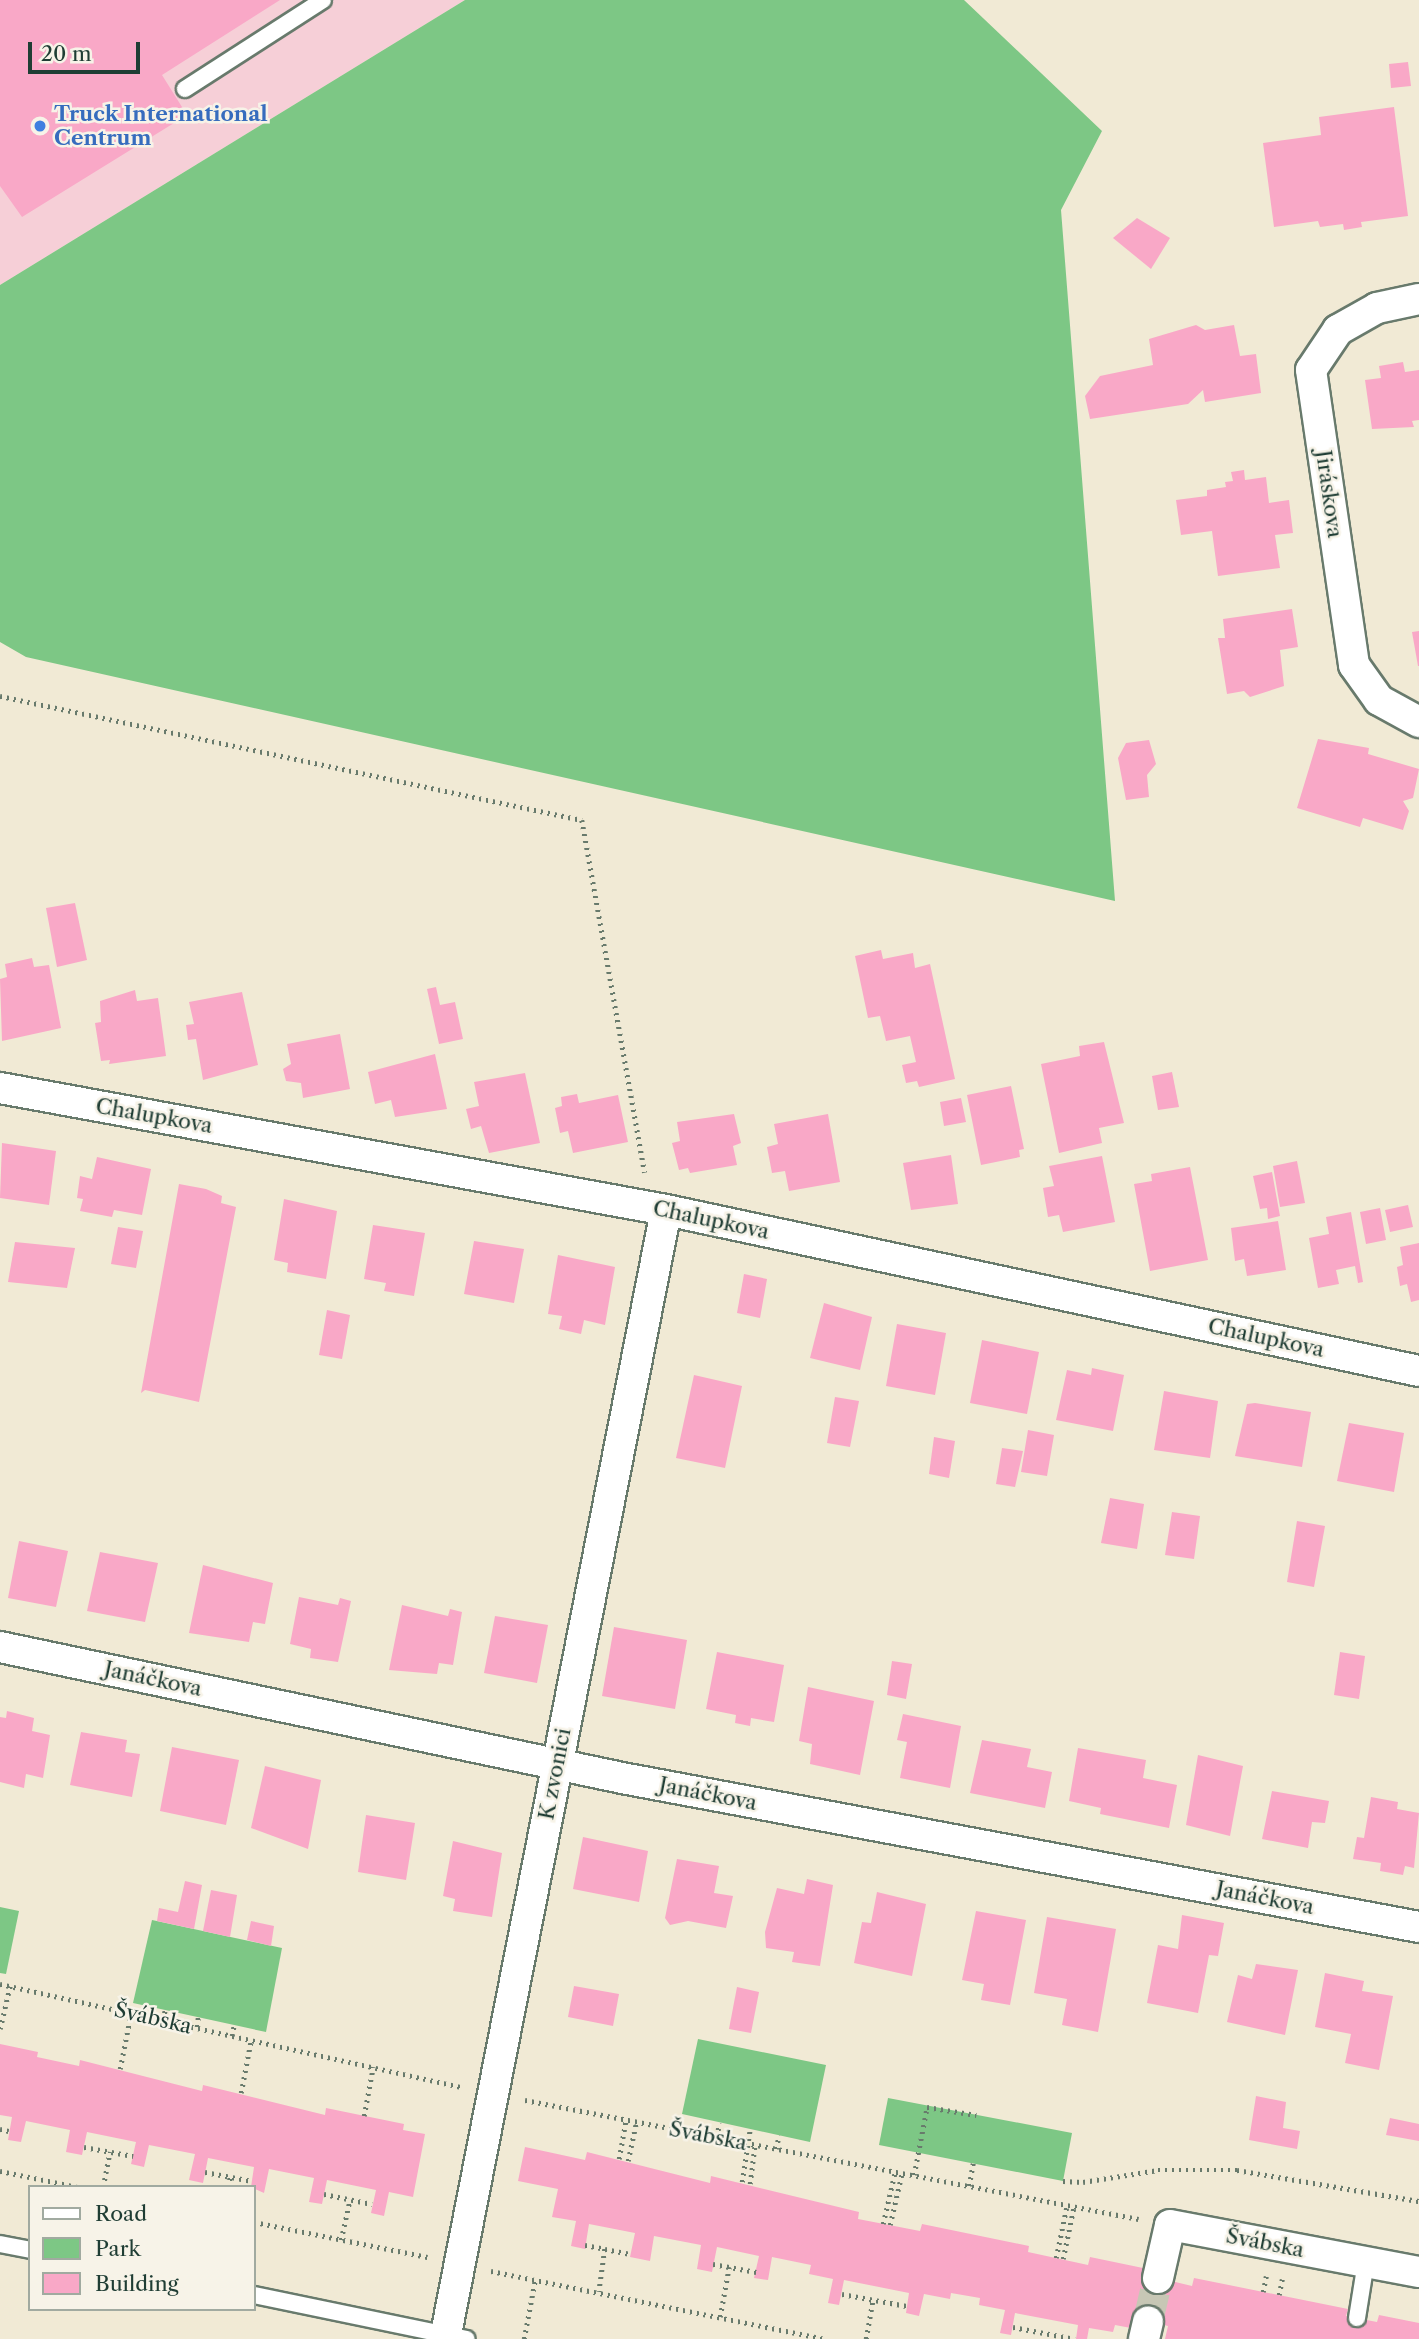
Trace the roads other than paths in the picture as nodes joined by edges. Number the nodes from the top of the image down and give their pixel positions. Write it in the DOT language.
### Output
graph roads {
  1 [pos="323,0"];
  2 [pos="185,89"];
  3 [pos="1419,299"];
  4 [pos="1419,722"];
  5 [pos="0,1088"];
  6 [pos="659,1209"];
  7 [pos="1419,1371"];
  8 [pos="0,1647"];
  9 [pos="556,1764"];
  10 [pos="1419,1927"];
  11 [pos="0,2244"];
  12 [pos="28,2250"];
  13 [pos="1366,2262"];
  14 [pos="1419,2272"];
  15 [pos="1158,2278"];
  16 [pos="256,2295"];
  17 [pos="1357,2318"];
  18 [pos="452,2337"];
  1 -- 2 [label="lane"];
  3 -- 4 [label="street, Jiráskova"];
  5 -- 6 [label="street, Chalupkova"];
  6 -- 7 [label="street, Chalupkova"];
  6 -- 9 [label="street, K zvonici"];
  8 -- 9 [label="street, Janáčkova"];
  9 -- 10 [label="street, Janáčkova"];
  9 -- 18 [label="street, K zvonici"];
  11 -- 12 [label="lane"];
  13 -- 14 [label="street, Švábska"];
  13 -- 15 [label="street, Švábska"];
  13 -- 17 [label="lane"];
  16 -- 18 [label="lane"];
}
